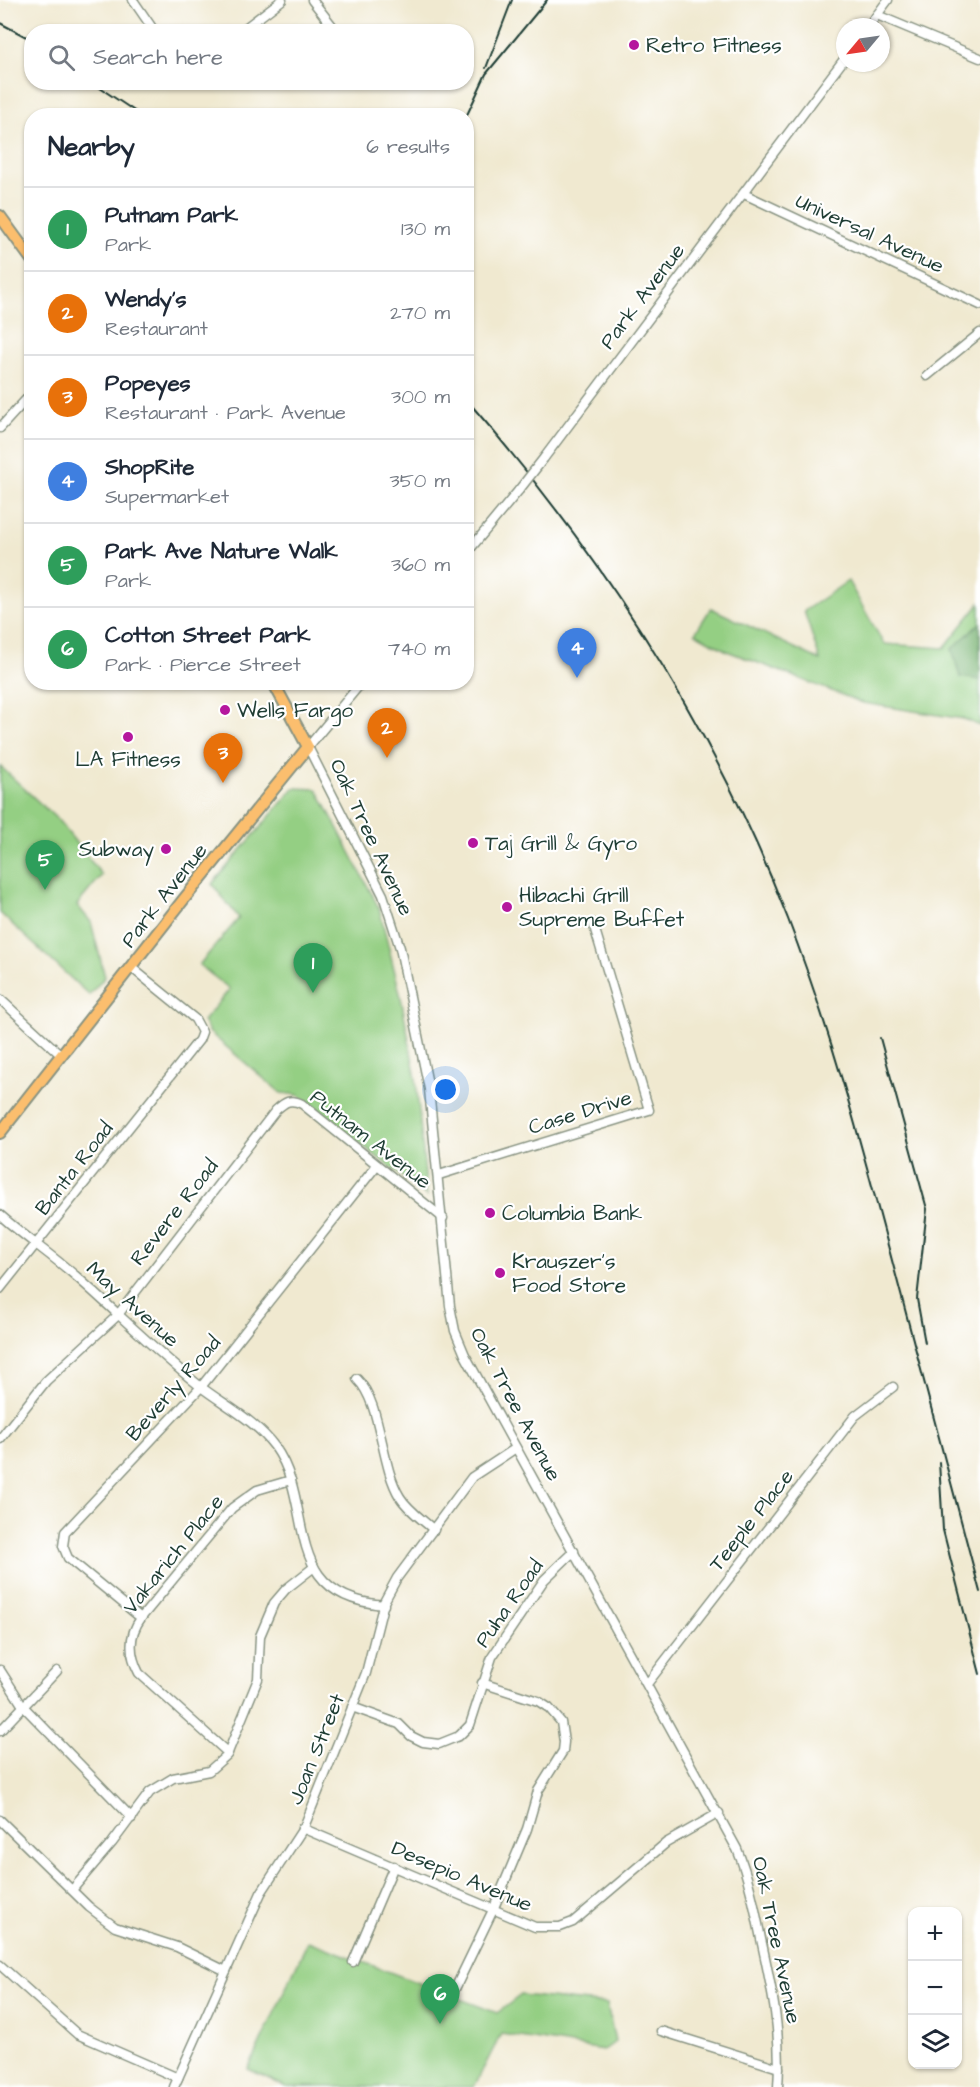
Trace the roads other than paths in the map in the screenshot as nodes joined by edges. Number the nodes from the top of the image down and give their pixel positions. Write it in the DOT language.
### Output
graph roads {
  1 [pos="133,0"];
  2 [pos="282,0"];
  3 [pos="312,0"];
  4 [pos="888,0"];
  5 [pos="877,15"];
  6 [pos="875,18"];
  7 [pos="150,24"];
  8 [pos="250,24"];
  9 [pos="331,24"];
  10 [pos="980,58"];
  11 [pos="836,70"];
  12 [pos="744,194"];
  13 [pos="0,216"];
  14 [pos="24,249"];
  15 [pos="980,305"];
  16 [pos="980,333"];
  17 [pos="927,376"];
  18 [pos="24,402"];
  19 [pos="0,428"];
  20 [pos="474,544"];
  21 [pos="277,690"];
  22 [pos="355,690"];
  23 [pos="308,747"];
  24 [pos="593,923"];
  25 [pos="132,968"];
  26 [pos="0,999"];
  27 [pos="62,1055"];
  28 [pos="276,1110"];
  29 [pos="0,1133"];
  30 [pos="378,1165"];
  31 [pos="439,1176"];
  32 [pos="0,1215"];
  33 [pos="443,1218"];
  34 [pos="36,1246"];
  35 [pos="0,1289"];
  36 [pos="117,1316"];
  37 [pos="357,1379"];
  38 [pos="201,1387"];
  39 [pos="893,1388"];
  40 [pos="0,1439"];
  41 [pos="516,1448"];
  42 [pos="291,1480"];
  43 [pos="434,1530"];
  44 [pos="574,1551"];
  45 [pos="314,1567"];
  46 [pos="384,1605"];
  47 [pos="141,1618"];
  48 [pos="0,1670"];
  49 [pos="57,1671"];
  50 [pos="482,1683"];
  51 [pos="647,1683"];
  52 [pos="24,1706"];
  53 [pos="352,1707"];
  54 [pos="0,1731"];
  55 [pos="228,1753"];
  56 [pos="719,1813"];
  57 [pos="132,1818"];
  58 [pos="0,1820"];
  59 [pos="302,1828"];
  60 [pos="394,1866"];
  61 [pos="72,1890"];
  62 [pos="493,1910"];
  63 [pos="352,1962"];
  64 [pos="0,1965"];
  65 [pos="226,1971"];
  66 [pos="451,1997"];
  67 [pos="662,2031"];
  68 [pos="779,2068"];
  69 [pos="178,2078"];
  70 [pos="174,2087"];
  71 [pos="778,2087"];
  1 -- 7 [label="street"];
  2 -- 8 [label="street"];
  3 -- 9 [label="street"];
  4 -- 5 [label="street"];
  5 -- 6 [label="street"];
  5 -- 10 [label="street"];
  11 -- 12 [label="street, Park Avenue"];
  12 -- 15 [label="street, Universal Avenue"];
  12 -- 20 [label="street, Park Avenue, bridge"];
  13 -- 14 [label="main road"];
  16 -- 17 [label="street"];
  18 -- 19 [label="street"];
  21 -- 23 [label="main road, Oak Tree Avenue"];
  22 -- 23 [label="street, Park Avenue"];
  23 -- 25 [label="main road, Park Avenue"];
  23 -- 31 [label="street, Oak Tree Avenue"];
  24 -- 31 [label="street, Case Drive"];
  25 -- 27 [label="main road, Park Avenue"];
  25 -- 34 [label="street, Banta Road"];
  26 -- 27 [label="street"];
  27 -- 29 [label="main road, Park Avenue"];
  28 -- 30 [label="street, Putnam Avenue"];
  28 -- 36 [label="street, Revere Road"];
  30 -- 33 [label="street, Putnam Avenue"];
  30 -- 38 [label="street, Beverly Road"];
  31 -- 33 [label="street, Oak Tree Avenue"];
  32 -- 34 [label="street, May Avenue"];
  33 -- 41 [label="street, Oak Tree Avenue"];
  34 -- 35 [label="street, Banta Road"];
  34 -- 36 [label="street, May Avenue"];
  36 -- 38 [label="street, May Avenue"];
  36 -- 40 [label="street, Revere Road"];
  37 -- 43 [label="street"];
  38 -- 42 [label="street, May Avenue"];
  38 -- 47 [label="street, Beverly Road"];
  39 -- 51 [label="street, Teeple Place"];
  41 -- 43 [label="street, Joan Street"];
  41 -- 44 [label="street, Oak Tree Avenue"];
  42 -- 45 [label="street, May Avenue"];
  42 -- 47 [label="street, Vakarich Place"];
  43 -- 46 [label="street, Joan Street"];
  44 -- 50 [label="street, Puha Road"];
  44 -- 51 [label="street, Oak Tree Avenue"];
  45 -- 46 [label="street, May Avenue"];
  45 -- 55 [label="street"];
  46 -- 53 [label="street, Joan Street"];
  47 -- 55 [label="street, Vakarich Place"];
  48 -- 52 [label="street"];
  49 -- 52 [label="street"];
  50 -- 53 [label="street, Puha Road"];
  50 -- 62 [label="street"];
  51 -- 56 [label="street, Oak Tree Avenue"];
  52 -- 54 [label="street"];
  52 -- 57 [label="street"];
  53 -- 59 [label="street, Joan Street"];
  55 -- 57 [label="street"];
  56 -- 62 [label="street, Desepio Avenue"];
  56 -- 68 [label="street, Oak Tree Avenue"];
  57 -- 61 [label="street"];
  58 -- 61 [label="street"];
  59 -- 60 [label="street, Desepio Avenue"];
  59 -- 65 [label="street, Joan Street"];
  60 -- 62 [label="street, Desepio Avenue"];
  60 -- 63 [label="street"];
  61 -- 65 [label="street"];
  62 -- 66 [label="street"];
  64 -- 69 [label="street"];
  65 -- 69 [label="street, Joan Street"];
  67 -- 68 [label="street"];
  68 -- 71 [label="street, Oak Tree Avenue"];
  69 -- 70 [label="street, Joan Street"];
}
